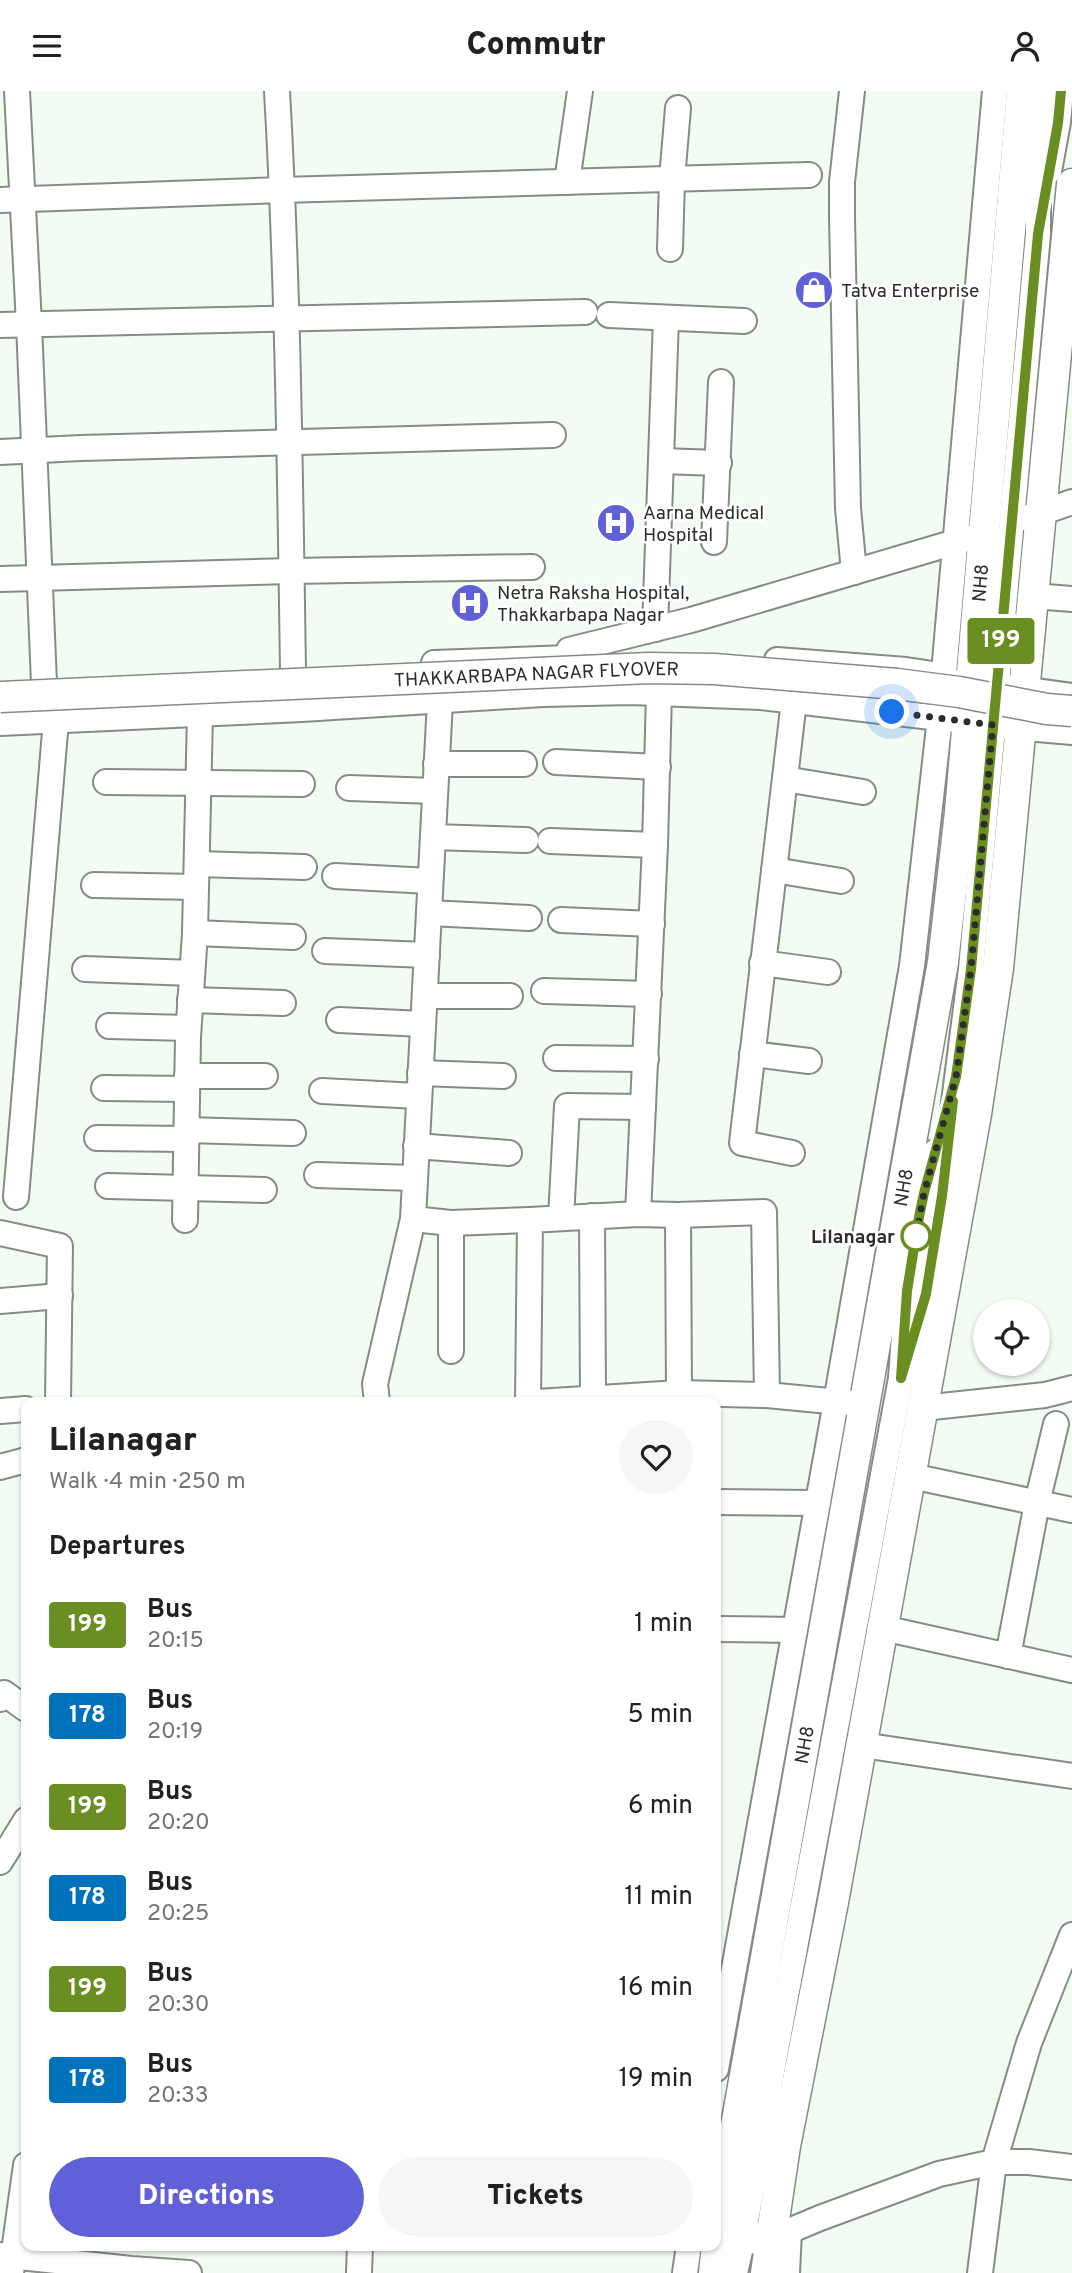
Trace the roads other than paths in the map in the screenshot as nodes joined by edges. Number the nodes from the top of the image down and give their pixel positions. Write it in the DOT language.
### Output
graph roads {
  1 [pos="17,91"];
  2 [pos="277,91"];
  3 [pos="580,91"];
  4 [pos="852,91"];
  5 [pos="995,91"];
  6 [pos="1022,91"];
  7 [pos="1041,91"];
  8 [pos="1061,91"];
  9 [pos="678,108"];
  10 [pos="809,176"];
  11 [pos="672,179"];
  12 [pos="567,182"];
  13 [pos="1072,184"];
  14 [pos="282,190"];
  15 [pos="11,199"];
  16 [pos="1038,234"];
  17 [pos="670,249"];
  18 [pos="286,317"];
  19 [pos="666,318"];
  20 [pos="744,321"];
  21 [pos="29,324"];
  22 [pos="0,325"];
  23 [pos="721,382"];
  24 [pos="553,435"];
  25 [pos="290,444"];
  26 [pos="35,451"];
  27 [pos="0,452"];
  28 [pos="662,461"];
  29 [pos="719,463"];
  30 [pos="1072,502"];
  31 [pos="1041,513"];
  32 [pos="1012,524"];
  33 [pos="970,538"];
  34 [pos="715,542"];
  35 [pos="532,567"];
  36 [pos="292,571"];
  37 [pos="853,572"];
  38 [pos="40,577"];
  39 [pos="0,579"];
  40 [pos="1034,596"];
  41 [pos="1072,600"];
  42 [pos="655,629"];
  43 [pos="541,657"];
  44 [pos="293,670"];
  45 [pos="44,683"];
  46 [pos="984,683"];
  47 [pos="0,685"];
  48 [pos="659,693"];
  49 [pos="543,694"];
  50 [pos="1072,696"];
  51 [pos="0,697"];
  52 [pos="440,701"];
  53 [pos="794,701"];
  54 [pos="0,709"];
  55 [pos="1072,711"];
  56 [pos="200,714"];
  57 [pos="56,720"];
  58 [pos="1072,722"];
  59 [pos="0,723"];
  60 [pos="980,723"];
  61 [pos="1072,732"];
  62 [pos="556,762"];
  63 [pos="436,764"];
  64 [pos="524,764"];
  65 [pos="658,767"];
  66 [pos="785,779"];
  67 [pos="106,782"];
  68 [pos="200,784"];
  69 [pos="302,784"];
  70 [pos="349,788"];
  71 [pos="434,791"];
  72 [pos="863,792"];
  73 [pos="433,838"];
  74 [pos="656,845"];
  75 [pos="304,867"];
  76 [pos="774,870"];
  77 [pos="197,876"];
  78 [pos="335,876"];
  79 [pos="430,881"];
  80 [pos="841,881"];
  81 [pos="94,885"];
  82 [pos="429,913"];
  83 [pos="529,918"];
  84 [pos="561,920"];
  85 [pos="652,924"];
  86 [pos="195,933"];
  87 [pos="293,937"];
  88 [pos="325,951"];
  89 [pos="427,955"];
  90 [pos="762,963"];
  91 [pos="85,969"];
  92 [pos="828,972"];
  93 [pos="192,973"];
  94 [pos="544,991"];
  95 [pos="649,994"];
  96 [pos="426,996"];
  97 [pos="510,996"];
  98 [pos="190,1000"];
  99 [pos="283,1003"];
  100 [pos="339,1020"];
  101 [pos="423,1024"];
  102 [pos="108,1025"];
  103 [pos="188,1028"];
  104 [pos="751,1054"];
  105 [pos="556,1058"];
  106 [pos="646,1059"];
  107 [pos="809,1061"];
  108 [pos="265,1076"];
  109 [pos="503,1076"];
  110 [pos="187,1083"];
  111 [pos="419,1084"];
  112 [pos="104,1088"];
  113 [pos="322,1091"];
  114 [pos="643,1107"];
  115 [pos="293,1133"];
  116 [pos="187,1134"];
  117 [pos="97,1138"];
  118 [pos="416,1146"];
  119 [pos="509,1153"];
  120 [pos="792,1153"];
  121 [pos="317,1175"];
  122 [pos="414,1178"];
  123 [pos="108,1186"];
  124 [pos="187,1188"];
  125 [pos="264,1190"];
  126 [pos="16,1197"];
  127 [pos="638,1214"];
  128 [pos="678,1215"];
  129 [pos="592,1216"];
  130 [pos="561,1218"];
  131 [pos="412,1219"];
  132 [pos="185,1220"];
  133 [pos="530,1220"];
  134 [pos="451,1223"];
  135 [pos="0,1233"];
  136 [pos="60,1296"];
  137 [pos="0,1301"];
  138 [pos="451,1352"];
  139 [pos="1072,1388"];
  140 [pos="679,1394"];
  141 [pos="767,1395"];
  142 [pos="58,1397"];
  143 [pos="376,1397"];
  144 [pos="528,1397"];
  145 [pos="593,1397"];
  146 [pos="627,1397"];
  147 [pos="851,1403"];
  148 [pos="923,1408"];
  149 [pos="21,1409"];
  150 [pos="0,1411"];
  151 [pos="1056,1425"];
  152 [pos="911,1476"];
  153 [pos="721,1502"];
  154 [pos="818,1503"];
  155 [pos="1037,1503"];
  156 [pos="1072,1510"];
  157 [pos="883,1628"];
  158 [pos="721,1629"];
  159 [pos="795,1630"];
  160 [pos="1007,1656"];
  161 [pos="1072,1671"];
  162 [pos="1,1694"];
  163 [pos="21,1706"];
  164 [pos="862,1745"];
  165 [pos="1072,1776"];
  166 [pos="21,1828"];
  167 [pos="0,1862"];
  168 [pos="728,1933"];
  169 [pos="1072,1935"];
  170 [pos="721,2012"];
  171 [pos="994,2162"];
  172 [pos="1072,2167"];
  173 [pos="21,2192"];
  174 [pos="755,2236"];
  175 [pos="360,2251"];
  176 [pos="688,2251"];
  177 [pos="8,2261"];
  178 [pos="131,2271"];
  179 [pos="189,2273"];
  180 [pos="359,2273"];
  181 [pos="685,2273"];
  182 [pos="714,2273"];
  183 [pos="735,2273"];
  184 [pos="744,2273"];
  185 [pos="766,2273"];
  186 [pos="787,2273"];
  187 [pos="980,2273"];
  1 -- 15 [label="street"];
  2 -- 14 [label="street"];
  3 -- 12 [label="street"];
  4 -- 37 [label="street"];
  5 -- 33 [label="street"];
  6 -- 33 [label="main road, NH8"];
  7 -- 16 [label="street"];
  8 -- 16 [label="street"];
  9 -- 11 [label="street"];
  10 -- 11 [label="street"];
  11 -- 12 [label="street"];
  11 -- 17 [label="street"];
  12 -- 14 [label="street"];
  13 -- 31 [label="main road, NH8"];
  14 -- 15 [label="street"];
  14 -- 18 [label="street"];
  15 -- 21 [label="street"];
  16 -- 32 [label="street"];
  18 -- 19 [label="street"];
  18 -- 21 [label="street"];
  18 -- 25 [label="street"];
  19 -- 20 [label="street"];
  19 -- 28 [label="street"];
  21 -- 22 [label="street"];
  21 -- 26 [label="street"];
  23 -- 29 [label="street"];
  24 -- 25 [label="street"];
  25 -- 26 [label="street"];
  25 -- 36 [label="street"];
  26 -- 27 [label="street"];
  26 -- 38 [label="street"];
  28 -- 29 [label="street"];
  28 -- 42 [label="street"];
  29 -- 34 [label="street"];
  30 -- 31 [label="street"];
  31 -- 32 [label="street"];
  31 -- 40 [label="main road, NH8"];
  32 -- 33 [label="street"];
  32 -- 46 [label="street"];
  33 -- 37 [label="street"];
  33 -- 46 [label="main road, NH8"];
  35 -- 36 [label="street"];
  36 -- 38 [label="street"];
  36 -- 44 [label="street"];
  37 -- 42 [label="street"];
  38 -- 39 [label="street"];
  38 -- 45 [label="street"];
  40 -- 41 [label="street"];
  40 -- 46 [label="main road, NH8"];
  42 -- 43 [label="street"];
  43 -- 44 [label="street"];
  43 -- 46 [label="street"];
  43 -- 49 [label="street"];
  44 -- 45 [label="street"];
  45 -- 47 [label="street"];
  46 -- 50 [label="street"];
  46 -- 60 [label="main road, NH8"];
  46 -- 60 [label="main road, NH8"];
  48 -- 49 [label="street"];
  48 -- 53 [label="street"];
  48 -- 65 [label="street"];
  49 -- 52 [label="street"];
  51 -- 55 [label="main road, THAKKARBAPA NAGAR FLYOVER, bridge"];
  52 -- 56 [label="street"];
  52 -- 63 [label="street"];
  53 -- 60 [label="street"];
  53 -- 66 [label="street"];
  54 -- 58 [label="main road, THAKKARBAPA NAGAR FLYOVER"];
  56 -- 57 [label="street"];
  56 -- 68 [label="street"];
  57 -- 59 [label="street"];
  57 -- 126 [label="street"];
  60 -- 61 [label="street"];
  60 -- 147 [label="main road, NH8"];
  60 -- 148 [label="main road, NH8"];
  60 -- 174 [label="street"];
  62 -- 65 [label="street"];
  63 -- 64 [label="street"];
  63 -- 71 [label="street"];
  65 -- 74 [label="street"];
  66 -- 72 [label="street"];
  66 -- 76 [label="street"];
  67 -- 68 [label="street"];
  68 -- 69 [label="street"];
  68 -- 77 [label="street"];
  70 -- 71 [label="street"];
  71 -- 73 [label="street"];
  73 -- 74 [label="street"];
  73 -- 79 [label="street"];
  74 -- 85 [label="street"];
  75 -- 77 [label="street"];
  76 -- 80 [label="street"];
  76 -- 90 [label="street"];
  77 -- 81 [label="street"];
  77 -- 86 [label="street"];
  78 -- 79 [label="street"];
  79 -- 82 [label="street"];
  82 -- 83 [label="street"];
  82 -- 89 [label="street"];
  84 -- 85 [label="street"];
  85 -- 95 [label="street"];
  86 -- 87 [label="street"];
  86 -- 93 [label="street"];
  88 -- 89 [label="street"];
  89 -- 96 [label="street"];
  90 -- 92 [label="street"];
  90 -- 104 [label="street"];
  91 -- 93 [label="street"];
  93 -- 98 [label="street"];
  94 -- 95 [label="street"];
  95 -- 106 [label="street"];
  96 -- 97 [label="street"];
  96 -- 101 [label="street"];
  98 -- 99 [label="street"];
  98 -- 103 [label="street"];
  100 -- 101 [label="street"];
  101 -- 111 [label="street"];
  102 -- 103 [label="street"];
  103 -- 110 [label="street"];
  104 -- 107 [label="street"];
  104 -- 120 [label="street"];
  105 -- 106 [label="street"];
  106 -- 114 [label="street"];
  108 -- 110 [label="street"];
  109 -- 111 [label="street"];
  110 -- 112 [label="street"];
  110 -- 116 [label="street"];
  111 -- 113 [label="street"];
  111 -- 118 [label="street"];
  114 -- 127 [label="street"];
  114 -- 130 [label="street"];
  115 -- 116 [label="street"];
  116 -- 117 [label="street"];
  116 -- 124 [label="street"];
  118 -- 119 [label="street"];
  118 -- 122 [label="street"];
  121 -- 122 [label="street"];
  122 -- 131 [label="street"];
  123 -- 124 [label="street"];
  124 -- 125 [label="street"];
  124 -- 132 [label="street"];
  127 -- 128 [label="street"];
  127 -- 129 [label="street"];
  128 -- 140 [label="street"];
  128 -- 141 [label="street"];
  129 -- 130 [label="street"];
  129 -- 145 [label="street"];
  130 -- 133 [label="street"];
  131 -- 134 [label="street"];
  131 -- 143 [label="street"];
  133 -- 134 [label="street"];
  133 -- 144 [label="street"];
  134 -- 138 [label="street"];
  135 -- 136 [label="street"];
  136 -- 137 [label="street"];
  136 -- 142 [label="street"];
  139 -- 148 [label="street"];
  140 -- 141 [label="street"];
  140 -- 146 [label="street"];
  141 -- 147 [label="street"];
  147 -- 154 [label="street"];
  147 -- 174 [label="main road, NH8"];
  148 -- 152 [label="main road, NH8"];
  149 -- 150 [label="street"];
  151 -- 155 [label="street"];
  152 -- 155 [label="street"];
  152 -- 157 [label="main road, NH8"];
  153 -- 154 [label="street"];
  154 -- 159 [label="street"];
  155 -- 156 [label="street"];
  155 -- 160 [label="street"];
  157 -- 160 [label="street"];
  157 -- 164 [label="main road, NH8"];
  158 -- 159 [label="street"];
  159 -- 168 [label="street"];
  160 -- 161 [label="street"];
  162 -- 163 [label="street"];
  164 -- 165 [label="street"];
  164 -- 174 [label="main road, NH8"];
  166 -- 167 [label="street"];
  168 -- 170 [label="street"];
  169 -- 171 [label="street"];
  171 -- 172 [label="street"];
  171 -- 174 [label="street"];
  171 -- 187 [label="street"];
  173 -- 177 [label="street"];
  174 -- 182 [label="main road, NH8"];
  174 -- 183 [label="street"];
  174 -- 184 [label="street"];
  174 -- 185 [label="main road, NH8"];
  174 -- 186 [label="street"];
  175 -- 180 [label="street"];
  176 -- 181 [label="street"];
  177 -- 178 [label="street"];
  178 -- 179 [label="street"];
}
